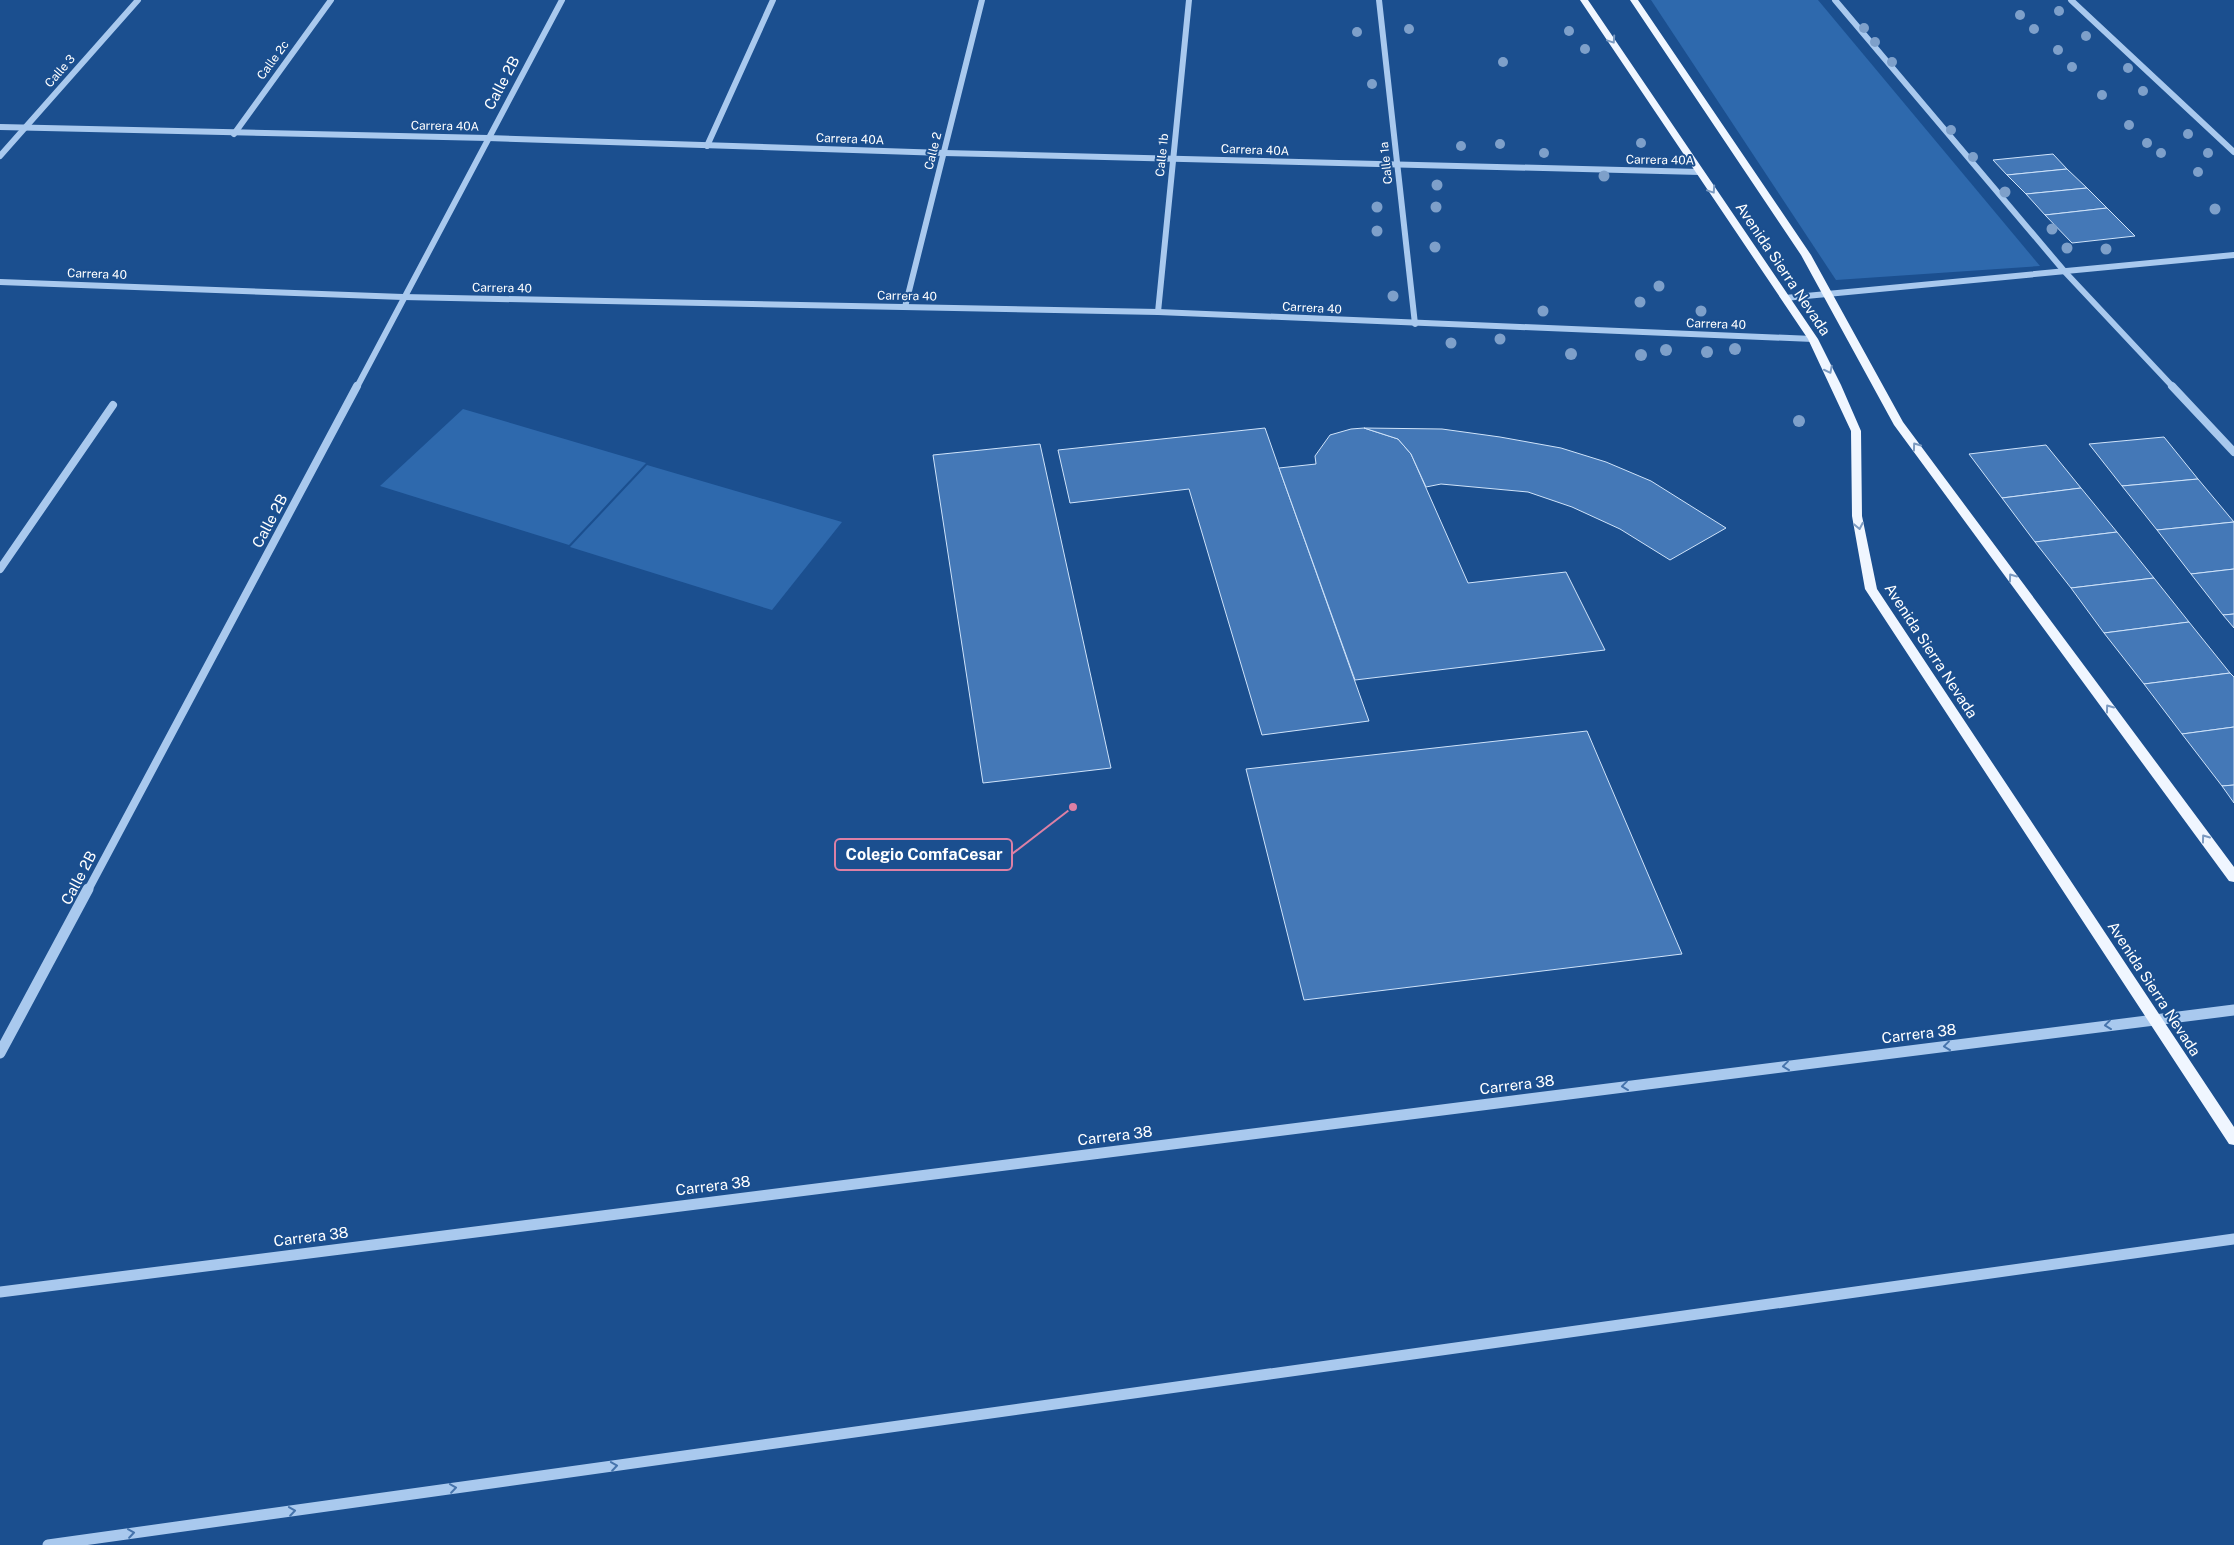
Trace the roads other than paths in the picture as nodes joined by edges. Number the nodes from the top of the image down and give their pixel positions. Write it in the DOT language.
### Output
graph roads {
  1 [pos="138,0"];
  2 [pos="331,0"];
  3 [pos="562,0"];
  4 [pos="773,0"];
  5 [pos="982,0"];
  6 [pos="1189,0"];
  7 [pos="1379,0"];
  8 [pos="1584,0"];
  9 [pos="1634,0"];
  10 [pos="1835,0"];
  11 [pos="2071,0"];
  12 [pos="0,127"];
  13 [pos="26,127"];
  14 [pos="234,134"];
  15 [pos="488,138"];
  16 [pos="707,146"];
  17 [pos="2234,152"];
  18 [pos="944,153"];
  19 [pos="0,156"];
  20 [pos="1173,159"];
  21 [pos="1397,166"];
  22 [pos="1700,172"];
  23 [pos="2234,255"];
  24 [pos="2066,272"];
  25 [pos="0,282"];
  26 [pos="1827,294"];
  27 [pos="403,297"];
  28 [pos="1785,298"];
  29 [pos="905,307"];
  30 [pos="1158,312"];
  31 [pos="1415,324"];
  32 [pos="1813,339"];
  33 [pos="113,405"];
  34 [pos="2234,452"];
  35 [pos="0,569"];
  36 [pos="2234,878"];
  37 [pos="2234,1010"];
  38 [pos="2157,1019"];
  39 [pos="0,1053"];
  40 [pos="2234,1139"];
  41 [pos="2234,1239"];
  42 [pos="0,1292"];
  43 [pos="48,1545"];
  1 -- 13 [label="street, Calle 3"];
  2 -- 14 [label="street, Calle 2c"];
  3 -- 15 [label="street, Calle 2B"];
  4 -- 16 [label="street"];
  5 -- 18 [label="street, Calle 2"];
  6 -- 20 [label="street, Calle 1b"];
  7 -- 21 [label="street, Calle 1a"];
  8 -- 22 [label="main road, Avenida Sierra Nevada, one-way"];
  9 -- 26 [label="main road, Avenida Sierra Nevada"];
  10 -- 24 [label="street"];
  11 -- 17 [label="street"];
  12 -- 13 [label="street, Carrera 40A"];
  13 -- 14 [label="street, Carrera 40A"];
  13 -- 19 [label="street, Calle 3"];
  14 -- 15 [label="street, Carrera 40A"];
  15 -- 16 [label="street, Carrera 40A"];
  15 -- 27 [label="street, Calle 2B"];
  16 -- 18 [label="street, Carrera 40A"];
  18 -- 20 [label="street, Carrera 40A"];
  18 -- 29 [label="street, Calle 2"];
  20 -- 21 [label="street, Carrera 40A"];
  20 -- 30 [label="street, Calle 1b"];
  21 -- 22 [label="street, Carrera 40A"];
  21 -- 31 [label="street, Calle 1a"];
  22 -- 28 [label="main road, Avenida Sierra Nevada, one-way"];
  23 -- 24 [label="street"];
  24 -- 26 [label="street"];
  24 -- 34 [label="street"];
  25 -- 27 [label="street, Carrera 40"];
  26 -- 28 [label="street"];
  36 -- 26 [label="main road, Avenida Sierra Nevada, one-way"];
  27 -- 29 [label="street, Carrera 40"];
  27 -- 39 [label="street, Calle 2B"];
  28 -- 32 [label="main road, Avenida Sierra Nevada"];
  29 -- 30 [label="street, Carrera 40"];
  30 -- 31 [label="street, Carrera 40"];
  31 -- 32 [label="street, Carrera 40"];
  32 -- 38 [label="main road, Avenida Sierra Nevada, one-way"];
  33 -- 35 [label="street"];
  37 -- 38 [label="street, Carrera 38"];
  38 -- 40 [label="main road, Avenida Sierra Nevada"];
  38 -- 42 [label="street, Carrera 38, one-way"];
  43 -- 41 [label="street, one-way"];
}
